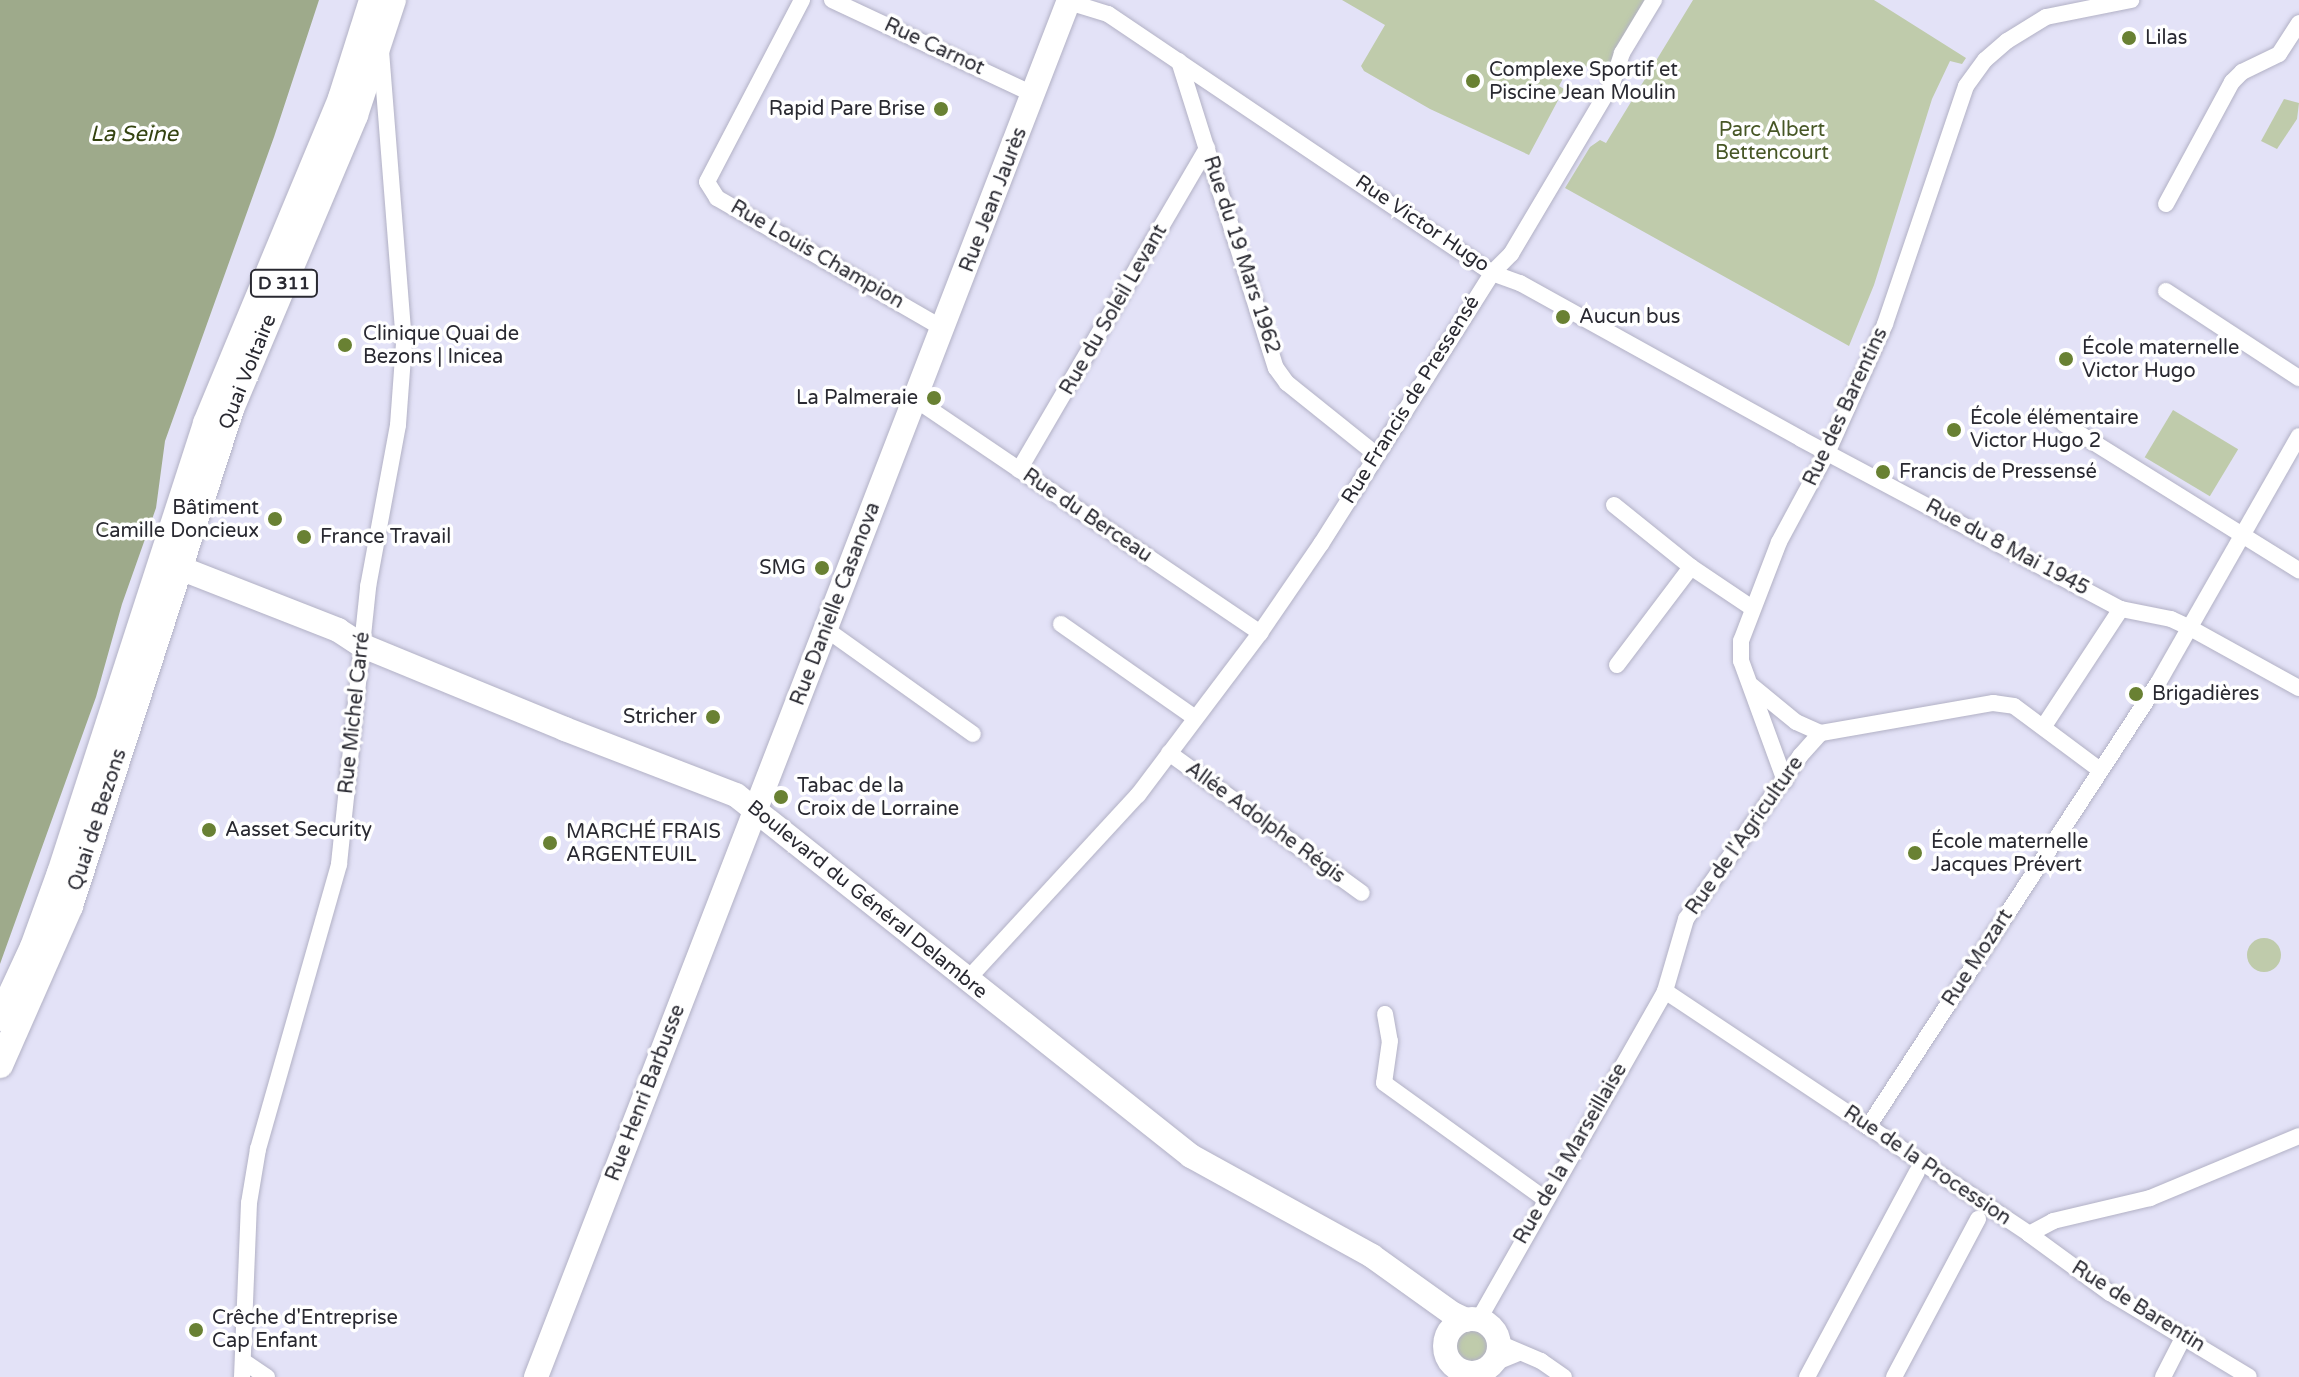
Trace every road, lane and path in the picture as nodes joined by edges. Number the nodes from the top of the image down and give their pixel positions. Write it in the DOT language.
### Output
graph roads {
  1 [pos="372,0"];
  2 [pos="393,0"];
  3 [pos="802,0"];
  4 [pos="832,0"];
  5 [pos="1654,0"];
  6 [pos="2131,0"];
  7 [pos="1070,1"];
  8 [pos="2299,23"];
  9 [pos="380,40"];
  10 [pos="1179,61"];
  11 [pos="1035,95"];
  12 [pos="1207,148"];
  13 [pos="2166,204"];
  14 [pos="1492,273"];
  15 [pos="2166,291"];
  16 [pos="944,329"];
  17 [pos="2299,378"];
  18 [pos="915,399"];
  19 [pos="2064,424"];
  20 [pos="2298,440"];
  21 [pos="1828,451"];
  22 [pos="1377,455"];
  23 [pos="1019,470"];
  24 [pos="1614,505"];
  25 [pos="2244,536"];
  26 [pos="169,567"];
  27 [pos="1691,567"];
  28 [pos="2299,570"];
  29 [pos="1752,608"];
  30 [pos="2121,609"];
  31 [pos="1061,624"];
  32 [pos="2192,629"];
  33 [pos="827,630"];
  34 [pos="1260,633"];
  35 [pos="363,646"];
  36 [pos="1617,665"];
  37 [pos="1752,686"];
  38 [pos="2299,688"];
  39 [pos="1195,718"];
  40 [pos="2044,726"];
  41 [pos="1821,733"];
  42 [pos="973,734"];
  43 [pos="1169,753"];
  44 [pos="2100,770"];
  45 [pos="1785,781"];
  46 [pos="757,808"];
  47 [pos="1362,893"];
  48 [pos="967,980"];
  49 [pos="1665,991"];
  50 [pos="1385,1014"];
  51 [pos="0,1018"];
  52 [pos="0,1065"];
  53 [pos="1868,1127"];
  54 [pos="2299,1136"];
  55 [pos="1919,1168"];
  56 [pos="1545,1199"];
  57 [pos="1982,1212"];
  58 [pos="2029,1234"];
  59 [pos="1416,1287"];
  60 [pos="1472,1320"];
  61 [pos="1447,1336"];
  62 [pos="2184,1336"];
  63 [pos="1496,1361"];
  64 [pos="242,1369"];
  65 [pos="1460,1373"];
  66 [pos="267,1377"];
  67 [pos="536,1377"];
  68 [pos="1564,1377"];
  69 [pos="1807,1377"];
  70 [pos="1894,1377"];
  71 [pos="2163,1377"];
  72 [pos="2249,1377"];
  1 -- 26 [label="main road, Quai Voltaire / D 311"];
  2 -- 9 [label="main road, Quai Voltaire / D 311"];
  3 -- 16 [label="street, Rue Louis Champion"];
  4 -- 11 [label="street, Rue Carnot"];
  5 -- 14 [label="street, Rue Francis de Pressensé"];
  6 -- 21 [label="street, Rue des Barentins"];
  7 -- 10 [label="street, Rue Victor Hugo"];
  7 -- 11 [label="street, Rue Jean Jaurès"];
  8 -- 13 [label="street"];
  9 -- 26 [label="main road, Quai Voltaire / D 311"];
  9 -- 35 [label="street, Rue Michel Carré"];
  10 -- 12 [label="street, Rue du 19 Mars 1962"];
  10 -- 14 [label="street, Rue Victor Hugo"];
  11 -- 16 [label="street, Rue Jean Jaurès"];
  12 -- 22 [label="street, Rue du 19 Mars 1962"];
  12 -- 23 [label="street, Rue du Soleil Levant"];
  14 -- 21 [label="street, Rue Victor Hugo"];
  14 -- 22 [label="street, Rue Francis de Pressensé"];
  15 -- 17 [label="street"];
  16 -- 18 [label="street, Rue Jean Jaurès"];
  18 -- 23 [label="street, Rue du Berceau"];
  18 -- 33 [label="street, Rue Danielle Casanova"];
  19 -- 25 [label="street"];
  20 -- 25 [label="street"];
  21 -- 29 [label="street, Rue des Barentins"];
  21 -- 30 [label="street, Rue du 8 Mai 1945"];
  22 -- 34 [label="street, Rue Francis de Pressensé"];
  23 -- 34 [label="street, Rue du Berceau"];
  24 -- 27 [label="street"];
  25 -- 28 [label="street"];
  25 -- 32 [label="street"];
  26 -- 35 [label="street, Boulevard du Général Delambre"];
  26 -- 51 [label="main road, Quai de Bezons / D 311"];
  26 -- 52 [label="main road, Quai de Bezons / D 311"];
  27 -- 29 [label="street"];
  27 -- 36 [label="street"];
  29 -- 37 [label="street, Rue des Barentins"];
  30 -- 32 [label="street, Rue du 8 Mai 1945"];
  30 -- 40 [label="street"];
  31 -- 39 [label="street"];
  32 -- 38 [label="street, Rue du 8 Mai 1945"];
  32 -- 44 [label="street, Rue Mozart"];
  33 -- 42 [label="street"];
  33 -- 46 [label="street, Rue Danielle Casanova"];
  34 -- 39 [label="street, Rue Francis de Pressensé"];
  35 -- 46 [label="street, Boulevard du Général Delambre"];
  35 -- 64 [label="street, Rue Michel Carré"];
  37 -- 41 [label="street"];
  37 -- 45 [label="street, Rue des Barentins"];
  39 -- 43 [label="street, Rue Francis de Pressensé"];
  40 -- 41 [label="street"];
  40 -- 44 [label="street"];
  41 -- 45 [label="street, Rue de l'Agriculture"];
  43 -- 47 [label="street, Allée Adolphe Régis"];
  43 -- 48 [label="street, Rue Francis de Pressensé"];
  44 -- 53 [label="street, Rue Mozart"];
  45 -- 49 [label="street, Rue de l'Agriculture"];
  46 -- 48 [label="street, Boulevard du Général Delambre"];
  46 -- 67 [label="street, Rue Henri Barbusse"];
  48 -- 59 [label="street, Boulevard du Général Delambre"];
  49 -- 53 [label="street, Rue de la Procession"];
  49 -- 56 [label="street, Rue de la Marseillaise"];
  50 -- 56 [label="street"];
  53 -- 55 [label="street, Rue de la Procession"];
  54 -- 58 [label="street, Rue de la Procession"];
  55 -- 57 [label="street, Rue de la Procession"];
  55 -- 69 [label="street"];
  56 -- 60 [label="street, Rue de la Marseillaise"];
  57 -- 58 [label="street, Rue de la Procession"];
  57 -- 70 [label="street"];
  58 -- 62 [label="street, Rue de Barentin"];
  59 -- 60 [label="street, Boulevard du Général Delambre"];
  59 -- 61 [label="street, Boulevard du Général Delambre"];
  60 -- 61 [label="street"];
  60 -- 63 [label="street"];
  61 -- 65 [label="street"];
  62 -- 71 [label="street"];
  62 -- 72 [label="street, Rue de Barentin"];
  63 -- 65 [label="street"];
  63 -- 68 [label="street"];
  64 -- 66 [label="street"];
}
